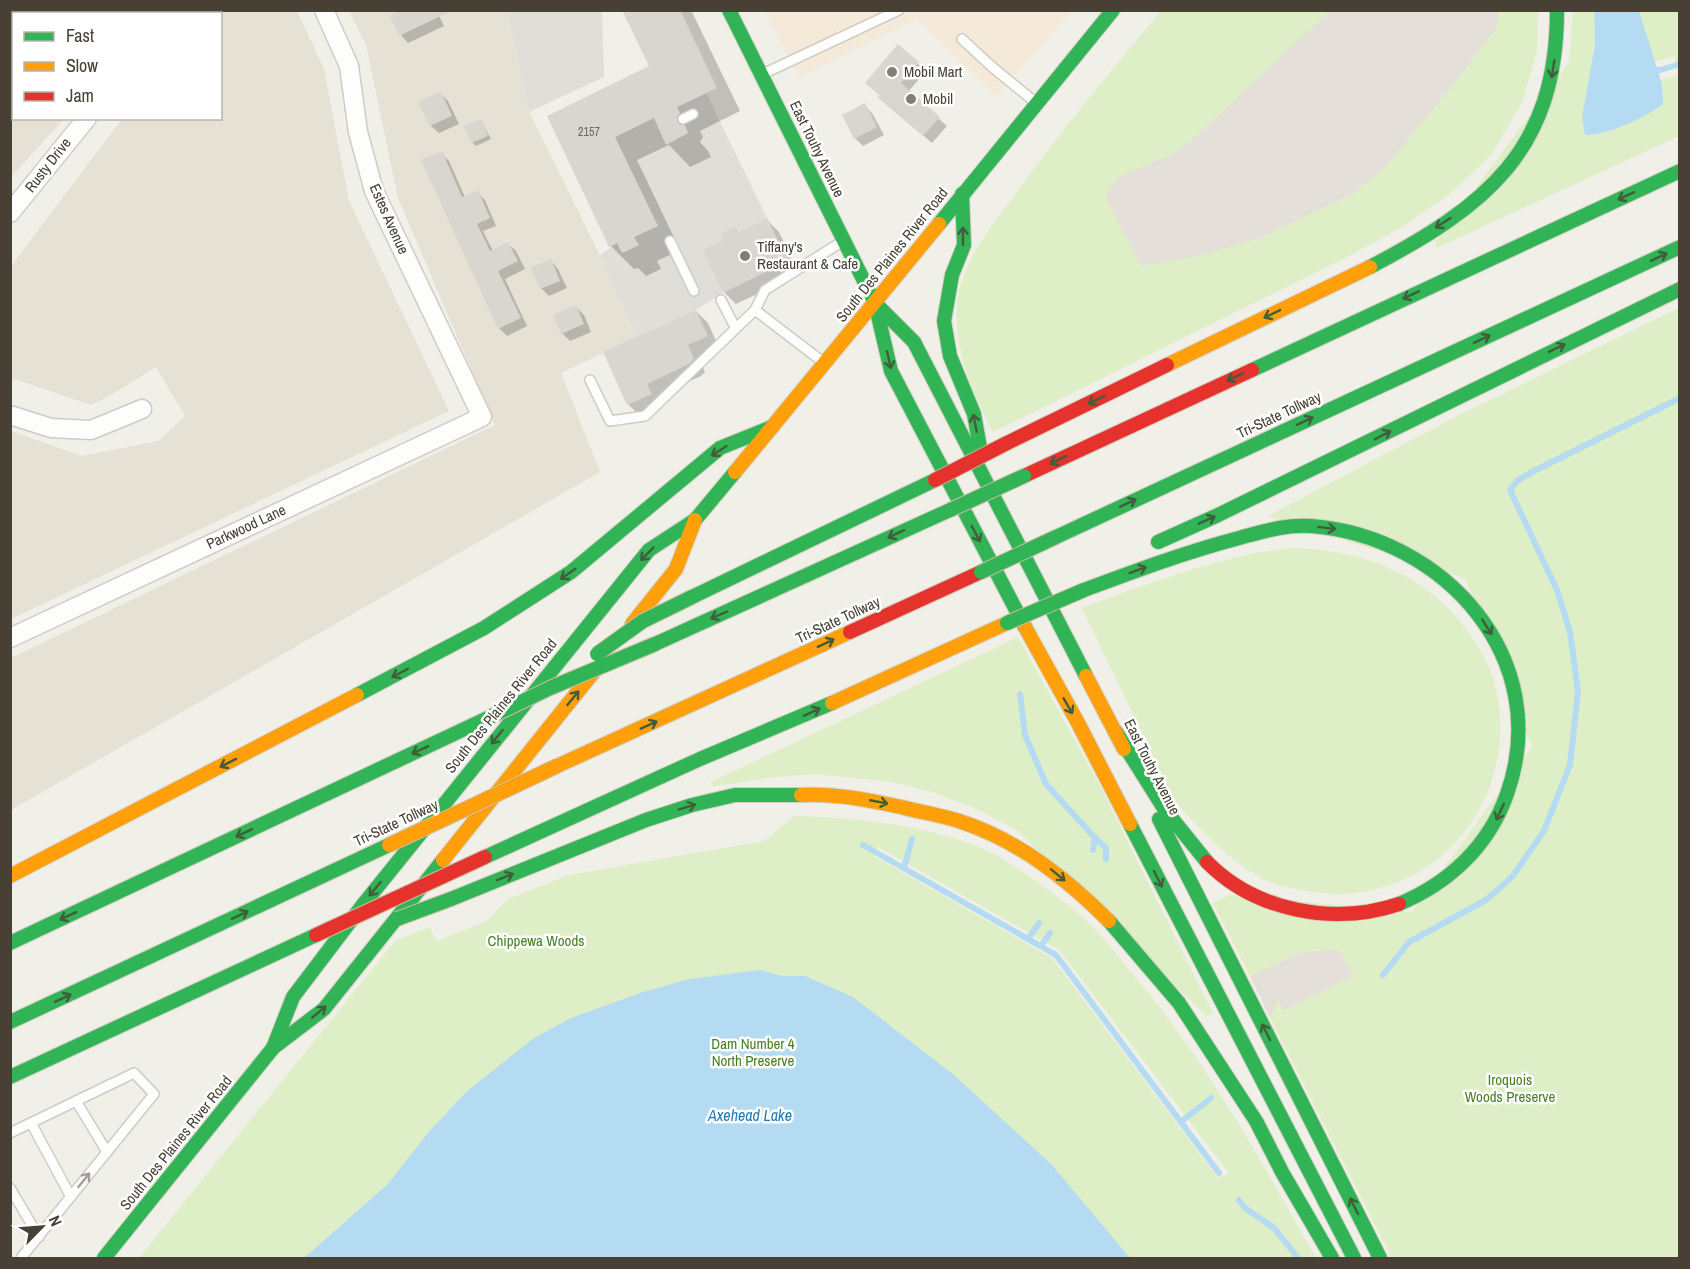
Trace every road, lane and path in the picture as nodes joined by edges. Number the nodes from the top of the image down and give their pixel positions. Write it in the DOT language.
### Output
graph roads {
  1 [pos="324,10"];
  2 [pos="729,10"];
  3 [pos="899,10"];
  4 [pos="1113,10"];
  5 [pos="1557,10"];
  6 [pos="962,39"];
  7 [pos="761,74"];
  8 [pos="1038,105"];
  9 [pos="693,114"];
  10 [pos="683,119"];
  11 [pos="85,120"];
  12 [pos="1680,171"];
  13 [pos="962,194"];
  14 [pos="10,213"];
  15 [pos="844,240"];
  16 [pos="670,241"];
  17 [pos="1680,247"];
  18 [pos="1680,289"];
  19 [pos="694,291"];
  20 [pos="721,300"];
  21 [pos="875,303"];
  22 [pos="755,310"];
  23 [pos="735,327"];
  24 [pos="825,363"];
  25 [pos="590,380"];
  26 [pos="142,409"];
  27 [pos="10,414"];
  28 [pos="482,417"];
  29 [pos="772,427"];
  30 [pos="986,480"];
  31 [pos="695,520"];
  32 [pos="1142,550"];
  33 [pos="10,638"];
  34 [pos="550,688"];
  35 [pos="1116,732"];
  36 [pos="10,876"];
  37 [pos="10,943"];
  38 [pos="156,1011"];
  39 [pos="10,1023"];
  40 [pos="273,1048"];
  41 [pos="10,1077"];
  42 [pos="76,1101"];
  43 [pos="31,1123"];
  44 [pos="10,1133"];
  45 [pos="106,1152"];
  46 [pos="10,1188"];
  47 [pos="71,1197"];
  48 [pos="39,1237"];
  49 [pos="21,1258"];
  50 [pos="104,1258"];
  51 [pos="1332,1258"];
  52 [pos="1354,1258"];
  53 [pos="1380,1258"];
  1 -- 28 [label="street, Estes Avenue"];
  2 -- 7 [label="main road, East Touhy Avenue"];
  3 -- 7 [label="lane"];
  4 -- 8 [label="main road, South Des Plaines River Road"];
  5 -- 34 [label="main road, one-way, bridge"];
  6 -- 8 [label="lane"];
  7 -- 15 [label="main road, East Touhy Avenue"];
  8 -- 13 [label="main road, South Des Plaines River Road"];
  9 -- 10 [label="lane"];
  11 -- 14 [label="street, Rusty Drive"];
  12 -- 34 [label="main road, one-way, bridge"];
  13 -- 21 [label="main road, South Des Plaines River Road"];
  30 -- 13 [label="main road, one-way"];
  15 -- 21 [label="main road, East Touhy Avenue"];
  15 -- 22 [label="lane"];
  16 -- 19 [label="lane"];
  39 -- 17 [label="main road, Tri-State Tollway, one-way, bridge"];
  32 -- 18 [label="main road, one-way"];
  20 -- 23 [label="lane"];
  21 -- 24 [label="main road, South Des Plaines River Road"];
  21 -- 30 [label="main road, East Touhy Avenue"];
  21 -- 52 [label="main road, East Touhy Avenue, one-way"];
  22 -- 23 [label="lane"];
  22 -- 24 [label="lane"];
  23 -- 25 [label="lane"];
  24 -- 29 [label="main road, South Des Plaines River Road"];
  26 -- 27 [label="street"];
  28 -- 33 [label="street, Parkwood Lane"];
  29 -- 31 [label="main road, South Des Plaines River Road"];
  29 -- 36 [label="main road, one-way"];
  30 -- 35 [label="main road, East Touhy Avenue"];
  40 -- 31 [label="main road, South Des Plaines River Road, one-way"];
  31 -- 40 [label="main road, South Des Plaines River Road, one-way"];
  34 -- 37 [label="main road, one-way, bridge"];
  38 -- 35 [label="main road, one-way, bridge"];
  53 -- 35 [label="main road, East Touhy Avenue, one-way"];
  38 -- 41 [label="main road"];
  38 -- 51 [label="main road, one-way, bridge"];
  40 -- 50 [label="main road, South Des Plaines River Road"];
  42 -- 43 [label="lane"];
  42 -- 45 [label="lane"];
  42 -- 45 [label="lane"];
  43 -- 44 [label="lane"];
  43 -- 47 [label="lane"];
  47 -- 45 [label="lane, one-way"];
  46 -- 48 [label="lane"];
  47 -- 48 [label="lane"];
  48 -- 49 [label="lane"];
}
